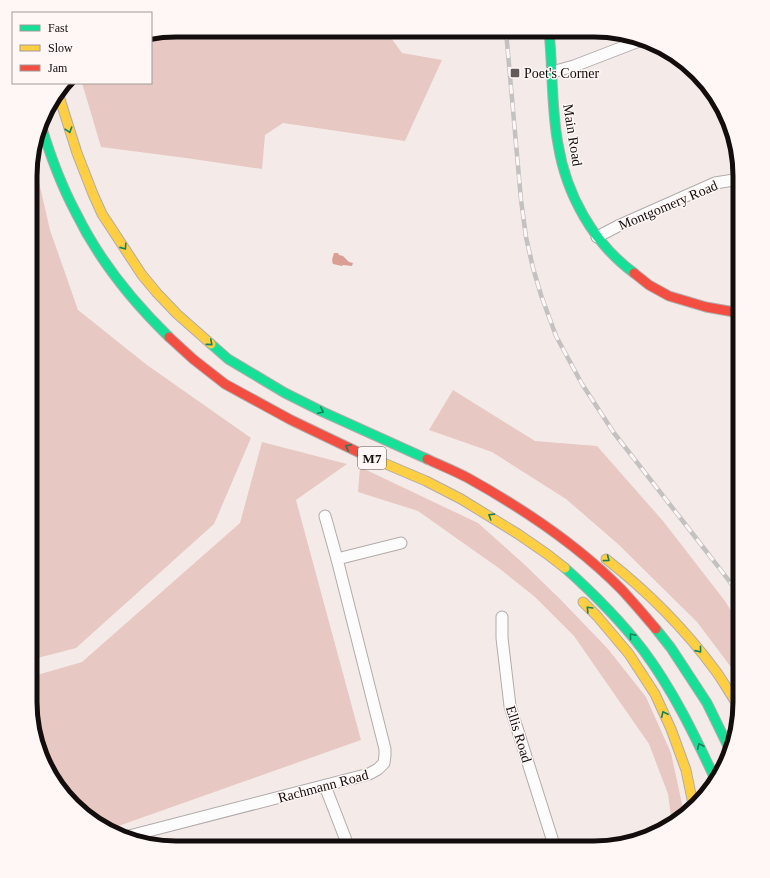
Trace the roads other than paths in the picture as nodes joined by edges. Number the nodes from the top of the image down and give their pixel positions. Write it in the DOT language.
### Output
graph roads {
  1 [pos="550,37"];
  2 [pos="631,42"];
  3 [pos="552,72"];
  4 [pos="60,99"];
  5 [pos="43,133"];
  6 [pos="733,180"];
  7 [pos="597,237"];
  8 [pos="733,312"];
  9 [pos="402,447"];
  10 [pos="325,516"];
  11 [pos="558,524"];
  12 [pos="512,529"];
  13 [pos="401,543"];
  14 [pos="600,554"];
  15 [pos="536,556"];
  16 [pos="337,560"];
  17 [pos="577,596"];
  18 [pos="502,617"];
  19 [pos="733,697"];
  20 [pos="727,743"];
  21 [pos="712,774"];
  22 [pos="325,786"];
  23 [pos="692,800"];
  24 [pos="134,835"];
  25 [pos="346,841"];
  26 [pos="553,841"];
  1 -- 3 [label="main road, Main Road"];
  2 -- 3 [label="street"];
  3 -- 7 [label="main road, Main Road"];
  4 -- 9 [label="main road, M7, one-way"];
  12 -- 5 [label="main road, M7, one-way"];
  6 -- 7 [label="street, Montgomery Road"];
  7 -- 8 [label="main road, Main Road"];
  9 -- 11 [label="main road"];
  9 -- 20 [label="main road, M7"];
  10 -- 16 [label="street, Rachmann Road"];
  12 -- 15 [label="main road"];
  21 -- 12 [label="main road, M7, one-way"];
  13 -- 16 [label="street"];
  14 -- 19 [label="main road, one-way"];
  16 -- 22 [label="street, Rachmann Road"];
  23 -- 17 [label="main road, one-way"];
  18 -- 26 [label="street, Ellis Road"];
  22 -- 24 [label="street, Rachmann Road"];
  22 -- 25 [label="street"];
}
